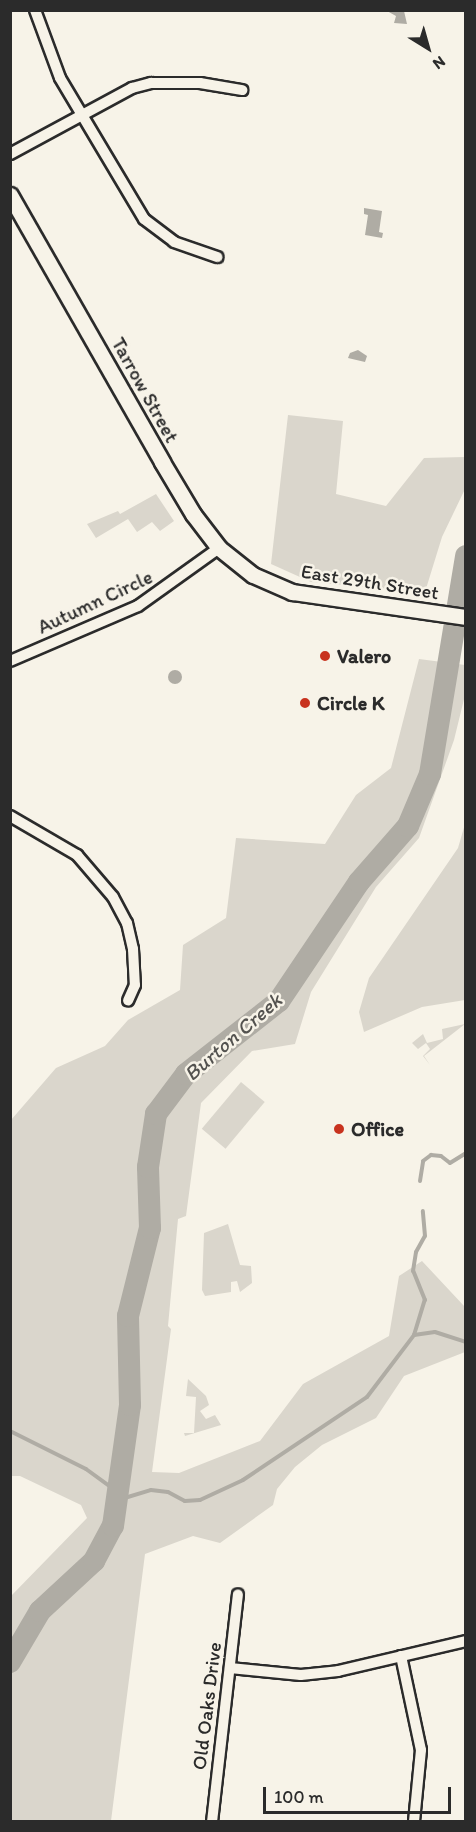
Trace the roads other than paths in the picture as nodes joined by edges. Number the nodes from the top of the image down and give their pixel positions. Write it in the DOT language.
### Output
graph roads {
  1 [pos="35,10"];
  2 [pos="242,90"];
  3 [pos="79,113"];
  4 [pos="10,154"];
  5 [pos="10,195"];
  6 [pos="217,257"];
  7 [pos="219,548"];
  8 [pos="269,583"];
  9 [pos="465,617"];
  10 [pos="10,661"];
  11 [pos="10,816"];
  12 [pos="128,1001"];
  13 [pos="238,1594"];
  14 [pos="465,1641"];
  15 [pos="401,1656"];
  16 [pos="230,1668"];
  17 [pos="212,1821"];
  18 [pos="414,1821"];
  1 -- 3 [label="street"];
  2 -- 3 [label="street"];
  3 -- 4 [label="street"];
  3 -- 6 [label="street"];
  5 -- 7 [label="main road, Tarrow Street"];
  7 -- 8 [label="main road, Tarrow Street"];
  7 -- 10 [label="street, Autumn Circle"];
  8 -- 9 [label="main road, East 29th Street"];
  11 -- 12 [label="street"];
  13 -- 16 [label="street, Old Oaks Drive"];
  14 -- 15 [label="street"];
  15 -- 16 [label="street"];
  15 -- 18 [label="street"];
  16 -- 17 [label="street, Old Oaks Drive"];
}
